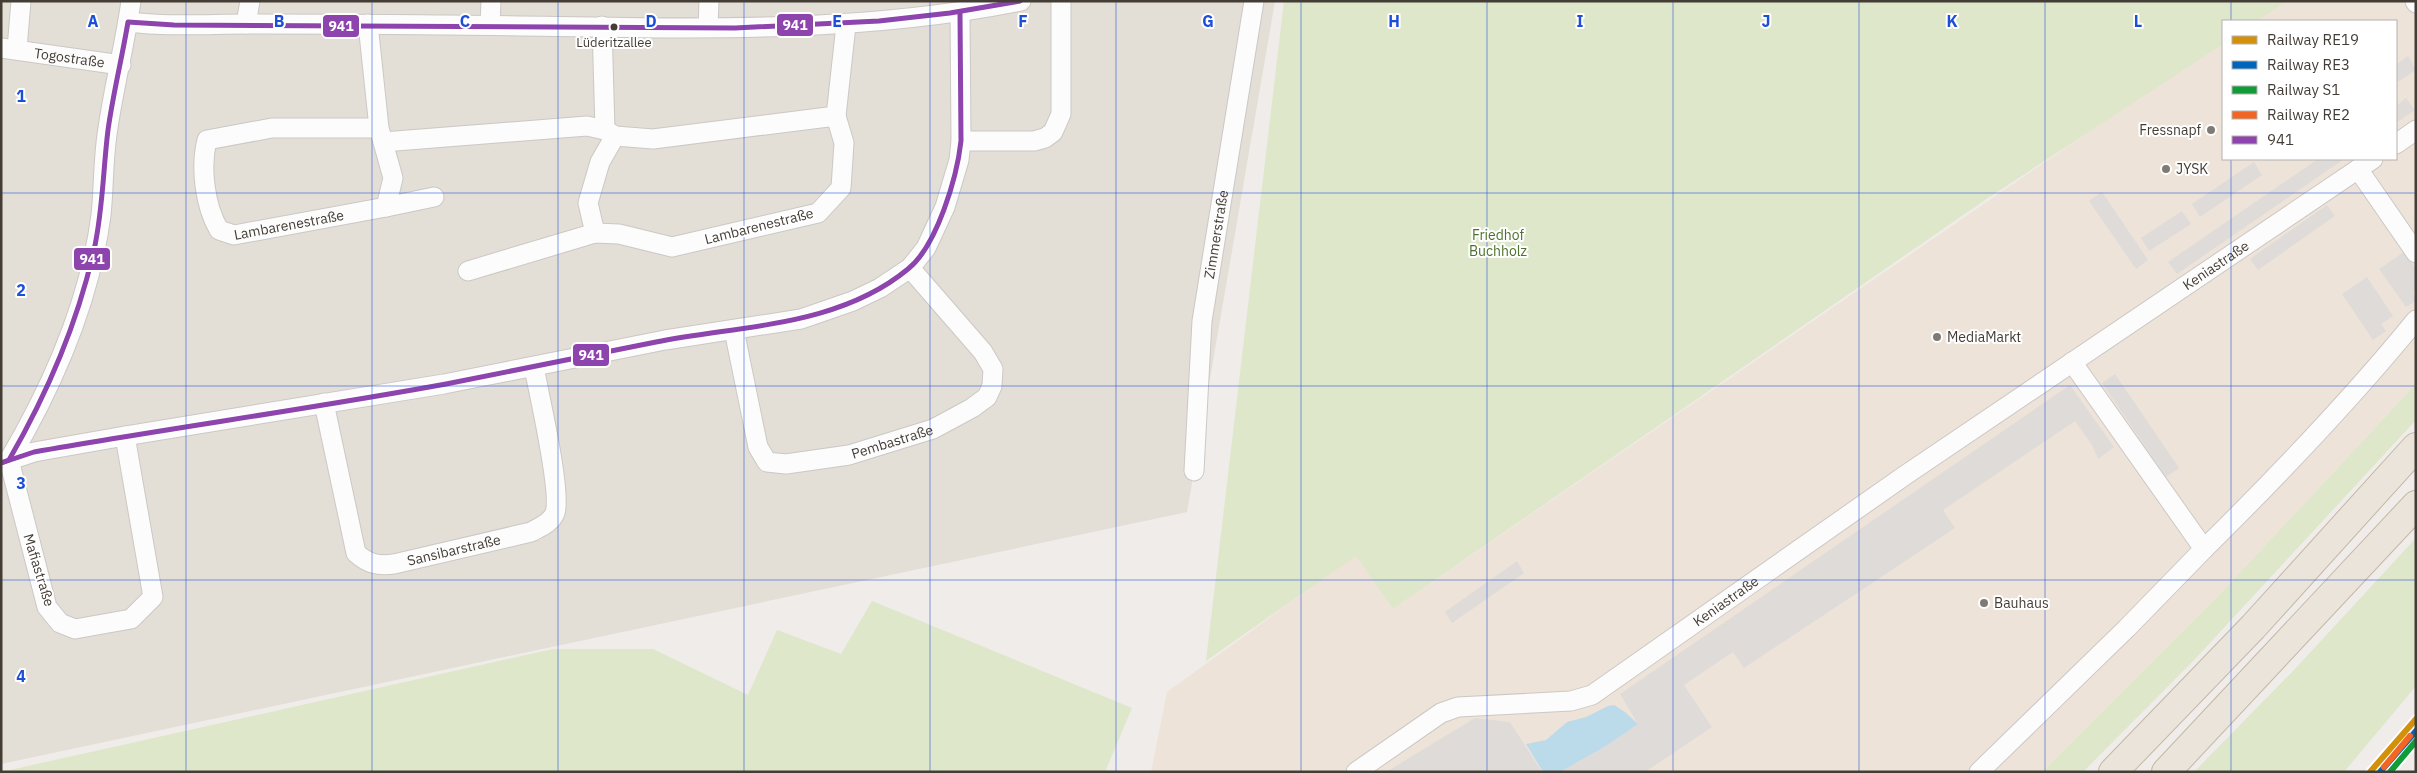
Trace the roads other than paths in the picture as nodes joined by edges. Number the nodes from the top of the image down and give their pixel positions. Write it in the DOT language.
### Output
graph roads {
  1 [pos="21,1"];
  2 [pos="131,1"];
  3 [pos="250,1"];
  4 [pos="491,1"];
  5 [pos="709,1"];
  6 [pos="1021,1"];
  7 [pos="1061,1"];
  8 [pos="1254,1"];
  9 [pos="934,9"];
  10 [pos="960,14"];
  11 [pos="128,22"];
  12 [pos="246,24"];
  13 [pos="368,24"];
  14 [pos="846,24"];
  15 [pos="490,25"];
  16 [pos="602,26"];
  17 [pos="708,27"];
  18 [pos="9,48"];
  19 [pos="121,66"];
  20 [pos="836,116"];
  21 [pos="2416,130"];
  22 [pos="610,133"];
  23 [pos="381,135"];
  24 [pos="961,141"];
  25 [pos="2397,143"];
  26 [pos="2365,164"];
  27 [pos="434,197"];
  28 [pos="386,207"];
  29 [pos="594,233"];
  30 [pos="2416,253"];
  31 [pos="910,268"];
  32 [pos="468,271"];
  33 [pos="2416,320"];
  34 [pos="734,330"];
  35 [pos="2072,362"];
  36 [pos="534,367"];
  37 [pos="324,403"];
  38 [pos="125,436"];
  39 [pos="2416,447"];
  40 [pos="5,461"];
  41 [pos="1194,471"];
  42 [pos="2416,505"];
  43 [pos="2204,549"];
  44 [pos="1356,772"];
  45 [pos="1979,772"];
  46 [pos="2113,772"];
  47 [pos="2166,772"];
  1 -- 18 [label="street, Togostraße"];
  2 -- 11 [label="street"];
  3 -- 12 [label="street"];
  4 -- 15 [label="street"];
  5 -- 17 [label="street"];
  6 -- 10 [label="street"];
  7 -- 24 [label="street"];
  8 -- 41 [label="street, Zimmerstraße"];
  9 -- 10 [label="street"];
  9 -- 14 [label="street"];
  10 -- 24 [label="street"];
  11 -- 12 [label="street"];
  11 -- 19 [label="street"];
  12 -- 13 [label="street"];
  13 -- 15 [label="street"];
  13 -- 23 [label="street"];
  14 -- 17 [label="street"];
  14 -- 20 [label="street, Lambarenestraße"];
  15 -- 16 [label="street"];
  16 -- 17 [label="street"];
  16 -- 22 [label="street"];
  18 -- 19 [label="street, Togostraße"];
  19 -- 40 [label="street"];
  20 -- 22 [label="street, Lambarenestraße"];
  20 -- 29 [label="street, Lambarenestraße"];
  21 -- 25 [label="street"];
  22 -- 23 [label="street, Lambarenestraße"];
  22 -- 29 [label="street"];
  23 -- 28 [label="street"];
  23 -- 28 [label="street, Lambarenestraße"];
  24 -- 31 [label="street"];
  26 -- 30 [label="street, Keniastraße"];
  26 -- 35 [label="street, Keniastraße"];
  27 -- 28 [label="street, Lambarenestraße"];
  29 -- 32 [label="street, Lambarenestraße"];
  31 -- 34 [label="street"];
  31 -- 34 [label="street, Pembastraße"];
  33 -- 43 [label="street"];
  34 -- 36 [label="street"];
  35 -- 43 [label="street"];
  35 -- 44 [label="street, Keniastraße"];
  36 -- 37 [label="street"];
  36 -- 37 [label="street, Sansibarstraße"];
  37 -- 38 [label="street"];
  38 -- 40 [label="street"];
  38 -- 40 [label="street, Mafiastraße"];
  39 -- 46 [label="highway"];
  42 -- 47 [label="highway"];
  43 -- 45 [label="street"];
}
